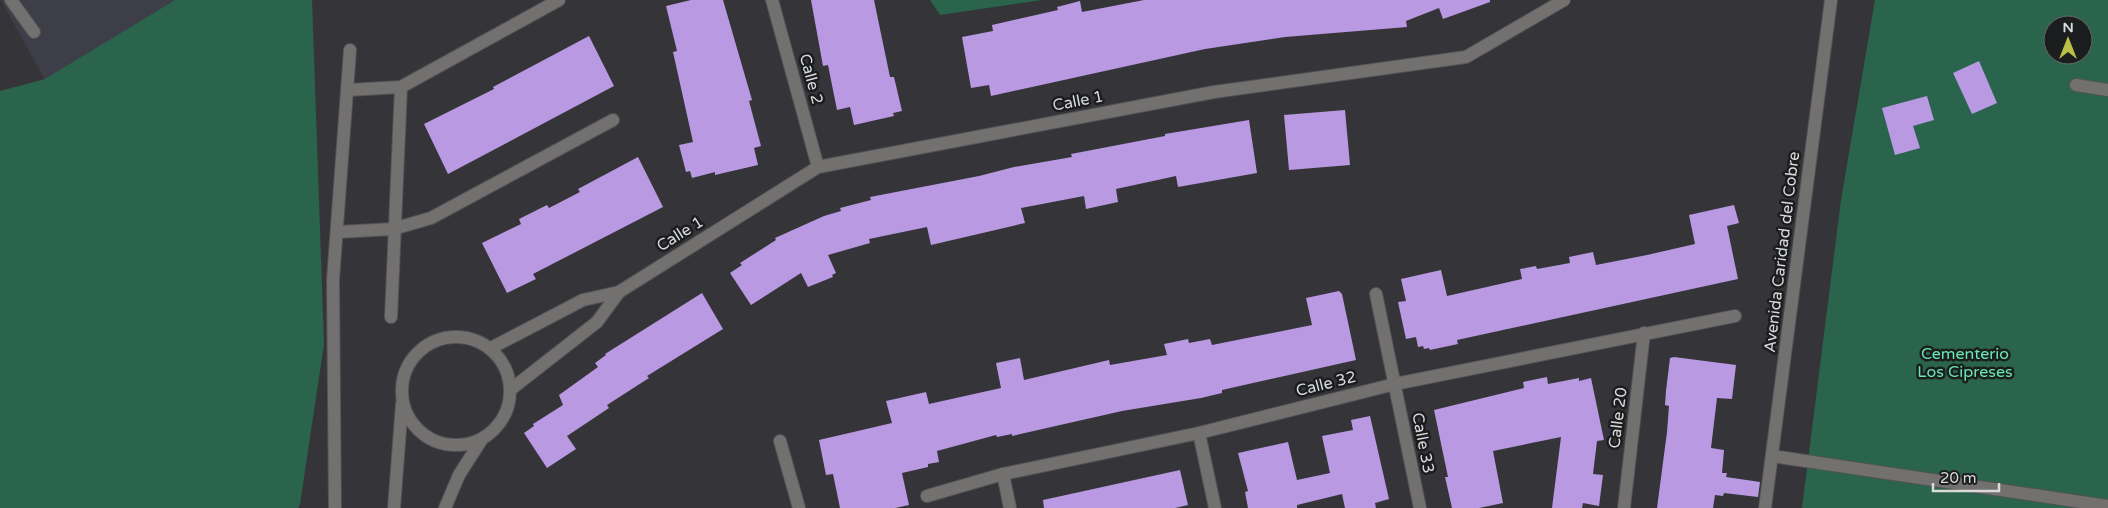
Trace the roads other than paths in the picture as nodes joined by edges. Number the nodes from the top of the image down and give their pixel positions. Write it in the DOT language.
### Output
graph roads {
  1 [pos="11,0"];
  2 [pos="559,0"];
  3 [pos="772,0"];
  4 [pos="1564,0"];
  5 [pos="1831,0"];
  6 [pos="34,32"];
  7 [pos="350,50"];
  8 [pos="2076,85"];
  9 [pos="401,87"];
  10 [pos="348,90"];
  11 [pos="2108,90"];
  12 [pos="612,120"];
  13 [pos="818,167"];
  14 [pos="394,229"];
  15 [pos="338,232"];
  16 [pos="619,292"];
  17 [pos="1376,294"];
  18 [pos="1735,316"];
  19 [pos="391,317"];
  20 [pos="1644,333"];
  21 [pos="491,348"];
  22 [pos="1395,384"];
  23 [pos="510,390"];
  24 [pos="402,401"];
  25 [pos="1199,433"];
  26 [pos="482,439"];
  27 [pos="780,441"];
  28 [pos="1772,456"];
  29 [pos="1003,474"];
  30 [pos="927,496"];
  31 [pos="2108,506"];
  32 [pos="335,508"];
  33 [pos="394,508"];
  34 [pos="445,508"];
  35 [pos="799,508"];
  36 [pos="1010,508"];
  37 [pos="1215,508"];
  38 [pos="1420,508"];
  39 [pos="1624,508"];
  40 [pos="1765,508"];
  1 -- 6 [label="street"];
  2 -- 9 [label="street"];
  3 -- 13 [label="street, Calle 2"];
  4 -- 13 [label="street, Calle 1"];
  5 -- 28 [label="street, Avenida Caridad del Cobre"];
  7 -- 10 [label="street"];
  8 -- 11 [label="street"];
  9 -- 10 [label="street"];
  9 -- 14 [label="street"];
  10 -- 15 [label="street"];
  12 -- 14 [label="street"];
  13 -- 16 [label="street, Calle 1"];
  14 -- 15 [label="street"];
  14 -- 19 [label="street"];
  15 -- 32 [label="street"];
  16 -- 21 [label="street, Calle 1"];
  16 -- 23 [label="street, Calle 1"];
  17 -- 22 [label="street, Calle 33"];
  18 -- 20 [label="street, Calle 32"];
  20 -- 22 [label="street, Calle 32"];
  20 -- 39 [label="street, Calle 20"];
  21 -- 23 [label="street"];
  21 -- 24 [label="street"];
  22 -- 25 [label="street, Calle 32"];
  22 -- 38 [label="street, Calle 33"];
  23 -- 26 [label="street"];
  24 -- 26 [label="street"];
  24 -- 33 [label="street"];
  25 -- 29 [label="street, Calle 32"];
  25 -- 37 [label="street"];
  26 -- 34 [label="street"];
  27 -- 35 [label="street"];
  28 -- 31 [label="street"];
  28 -- 40 [label="street, Avenida Caridad del Cobre"];
  29 -- 30 [label="street, Calle 32"];
  29 -- 36 [label="street"];
}
